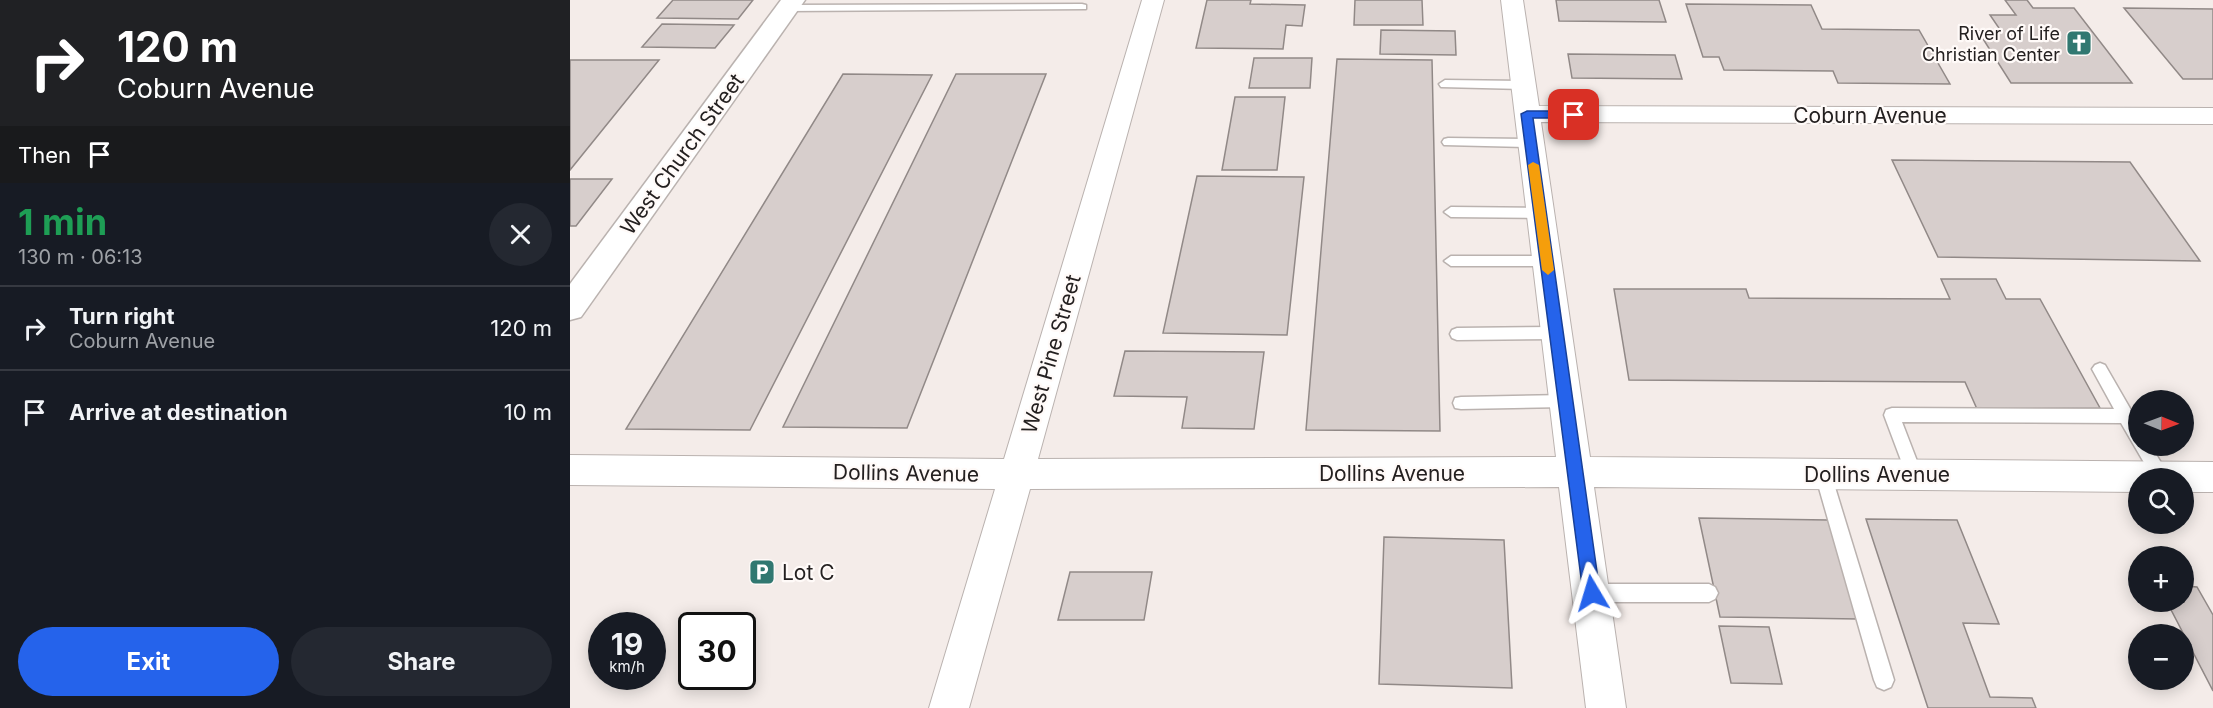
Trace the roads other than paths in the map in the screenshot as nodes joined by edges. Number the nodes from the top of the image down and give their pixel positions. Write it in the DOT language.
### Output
graph roads {
  1 [pos="1153,0"];
  2 [pos="1512,0"];
  3 [pos="790,4"];
  4 [pos="1082,7"];
  5 [pos="1445,84"];
  6 [pos="1523,85"];
  7 [pos="2213,116"];
  8 [pos="1528,129"];
  9 [pos="1448,142"];
  10 [pos="1451,212"];
  11 [pos="1540,213"];
  12 [pos="1451,261"];
  13 [pos="1547,261"];
  14 [pos="570,308"];
  15 [pos="1556,333"];
  16 [pos="1457,334"];
  17 [pos="2100,369"];
  18 [pos="1566,401"];
  19 [pos="1461,403"];
  20 [pos="2126,416"];
  21 [pos="2128,420"];
  22 [pos="570,470"];
  23 [pos="1576,472"];
  24 [pos="1017,474"];
  25 [pos="1822,474"];
  26 [pos="1914,474"];
  27 [pos="2128,476"];
  28 [pos="2194,477"];
  29 [pos="2213,477"];
  30 [pos="1592,593"];
  31 [pos="1709,593"];
  32 [pos="1884,680"];
  33 [pos="949,708"];
  34 [pos="1606,708"];
  1 -- 24 [label="street, West Pine Street"];
  2 -- 6 [label="street"];
  3 -- 4 [label="lane"];
  3 -- 14 [label="street, West Church Street"];
  5 -- 6 [label="lane"];
  6 -- 8 [label="street"];
  7 -- 8 [label="street, Coburn Avenue"];
  8 -- 9 [label="lane"];
  8 -- 11 [label="street"];
  10 -- 11 [label="lane"];
  11 -- 13 [label="street"];
  12 -- 13 [label="lane"];
  13 -- 15 [label="street"];
  15 -- 16 [label="lane"];
  15 -- 18 [label="street"];
  17 -- 20 [label="lane"];
  18 -- 19 [label="lane"];
  18 -- 23 [label="street"];
  20 -- 21 [label="lane"];
  20 -- 26 [label="lane"];
  22 -- 24 [label="street, Dollins Avenue"];
  23 -- 24 [label="street, Dollins Avenue"];
  23 -- 25 [label="street, Dollins Avenue"];
  23 -- 30 [label="street"];
  24 -- 33 [label="street, West Pine Street"];
  25 -- 26 [label="street, Dollins Avenue"];
  25 -- 32 [label="lane"];
  26 -- 27 [label="street, Dollins Avenue"];
  28 -- 29 [label="street, Dollins Avenue"];
  30 -- 31 [label="lane"];
  30 -- 34 [label="street"];
}
